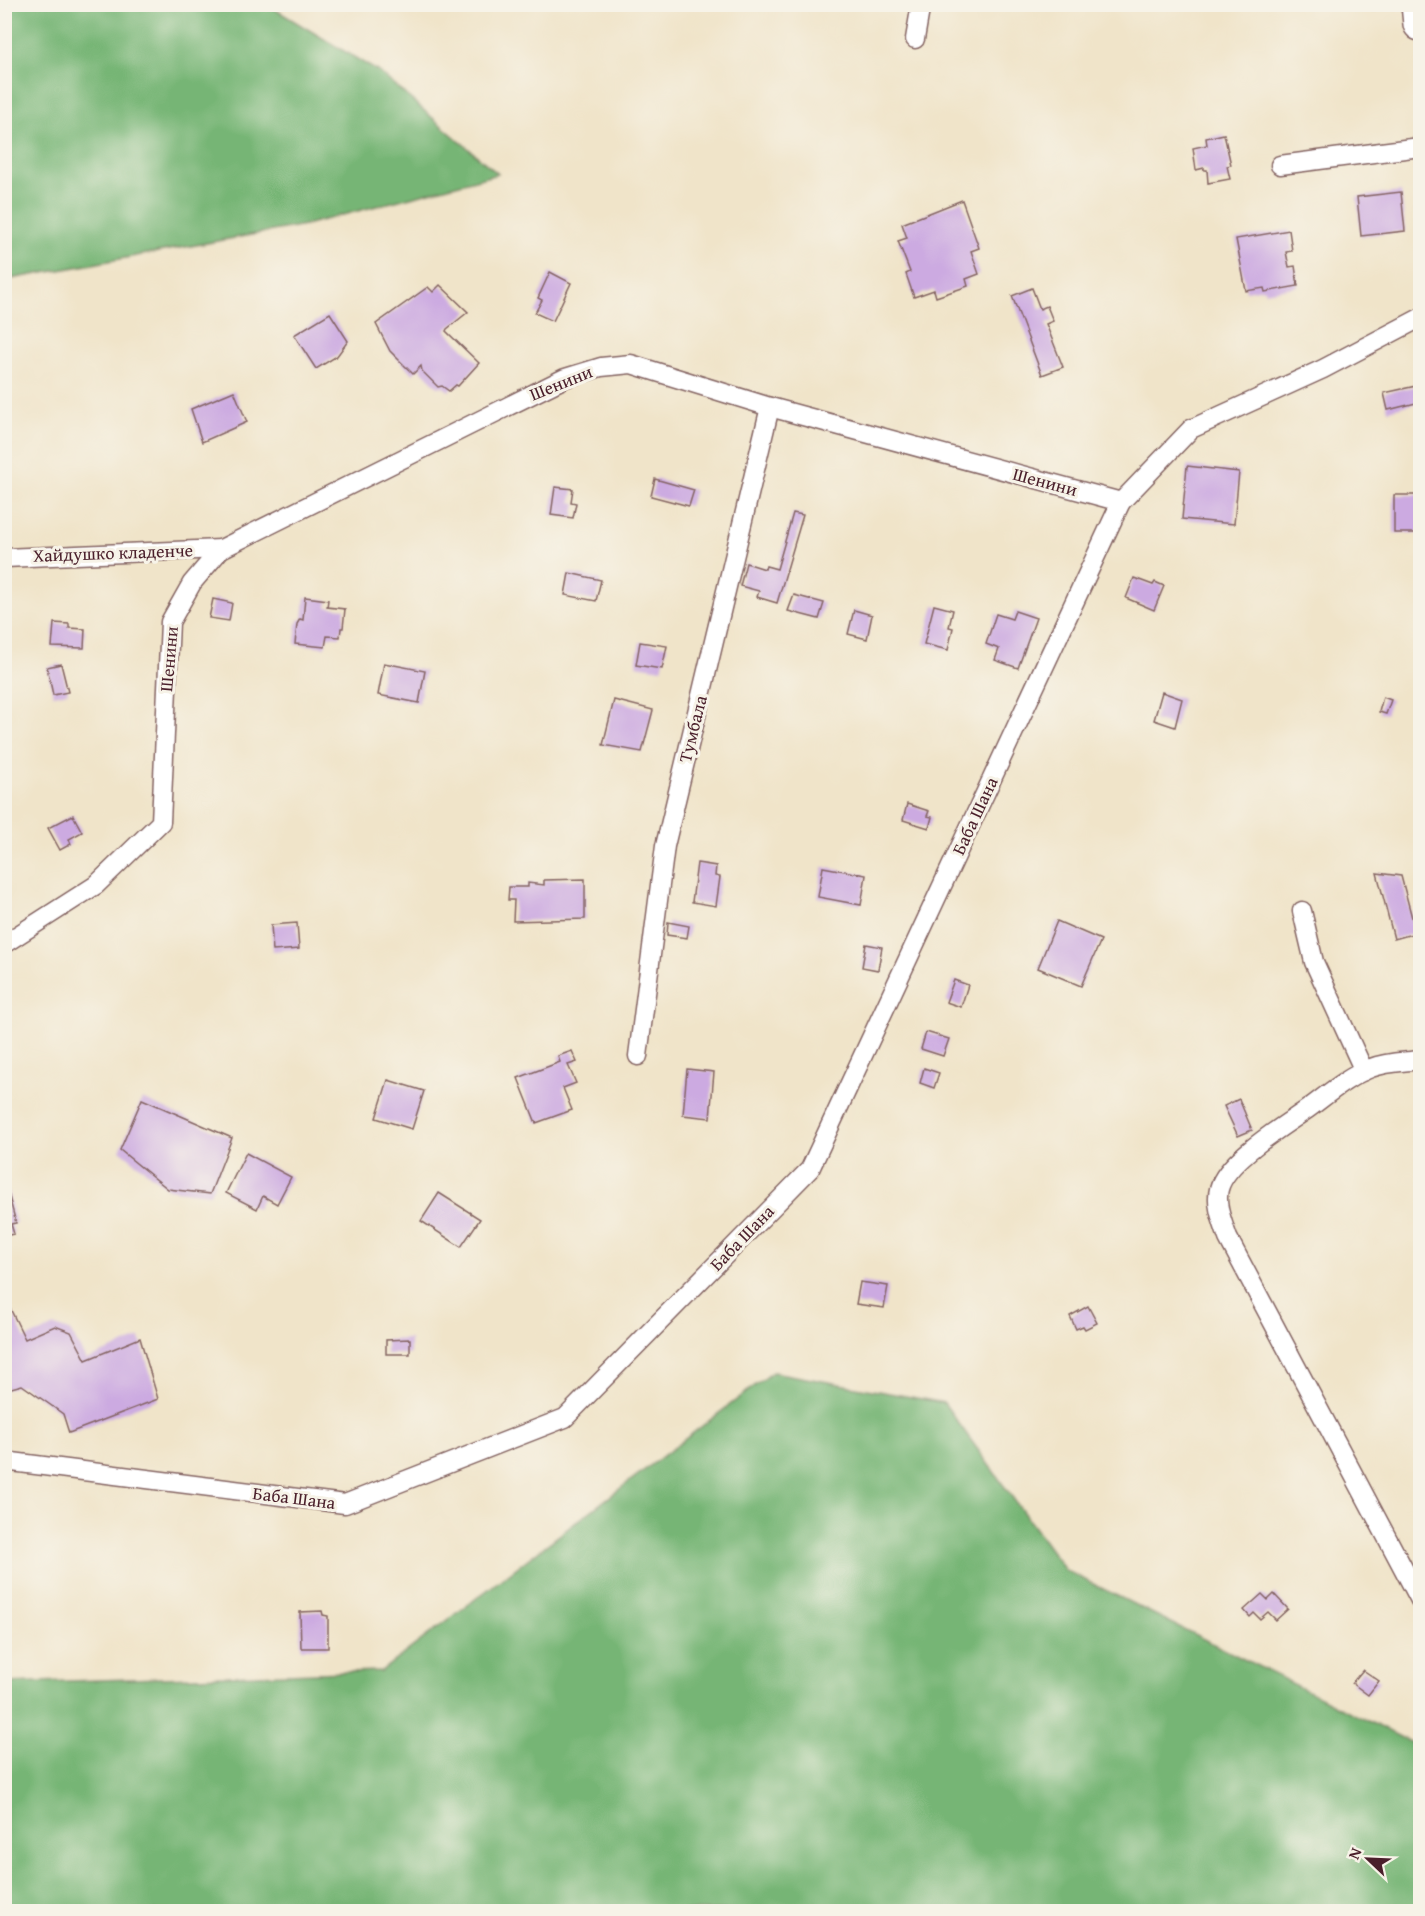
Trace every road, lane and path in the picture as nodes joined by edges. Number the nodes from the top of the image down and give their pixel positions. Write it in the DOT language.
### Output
graph roads {
  1 [pos="921,4"];
  2 [pos="1418,4"];
  3 [pos="1420,24"];
  4 [pos="915,39"];
  5 [pos="1420,147"];
  6 [pos="1280,165"];
  7 [pos="1420,318"];
  8 [pos="770,407"];
  9 [pos="1121,502"];
  10 [pos="221,549"];
  11 [pos="4,558"];
  12 [pos="1302,911"];
  13 [pos="4,944"];
  14 [pos="638,1056"];
  15 [pos="1420,1060"];
  16 [pos="1364,1071"];
  17 [pos="4,1461"];
  18 [pos="1420,1600"];
  1 -- 4 [label="lane"];
  2 -- 3 [label="street"];
  5 -- 6 [label="lane"];
  7 -- 9 [label="lane"];
  8 -- 9 [label="lane, Шенини"];
  8 -- 10 [label="lane, Шенини"];
  8 -- 14 [label="lane, Тумбала"];
  9 -- 17 [label="lane, Баба Шана"];
  10 -- 11 [label="lane, Хайдушко кладенче"];
  10 -- 13 [label="lane, Шенини"];
  12 -- 16 [label="lane"];
  15 -- 16 [label="lane"];
  16 -- 18 [label="lane"];
}
